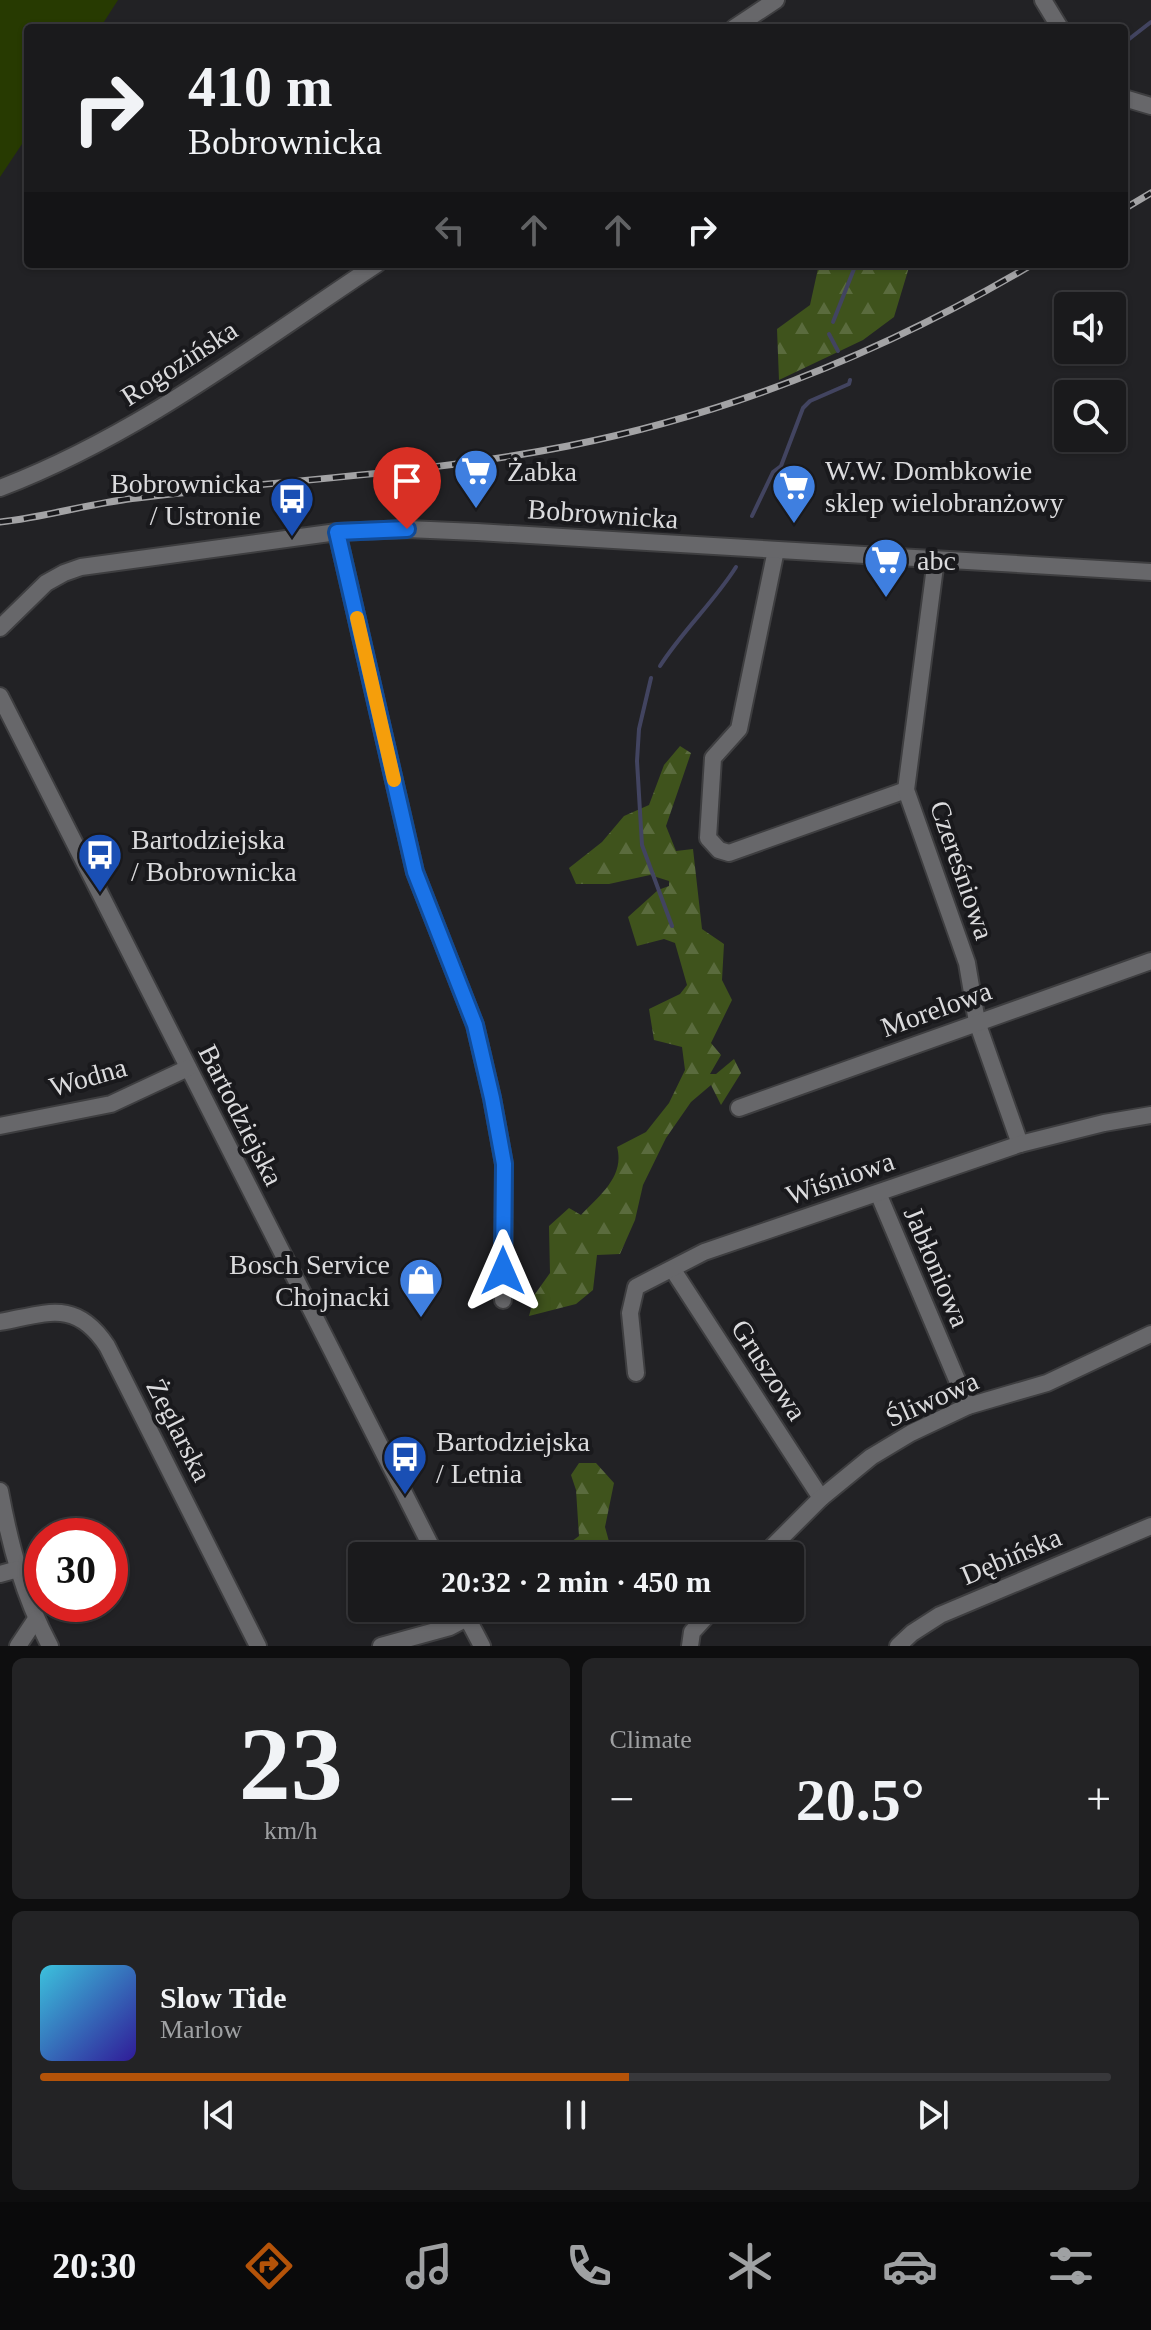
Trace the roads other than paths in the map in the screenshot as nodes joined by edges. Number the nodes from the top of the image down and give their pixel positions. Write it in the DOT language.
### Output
graph roads {
  1 [pos="776,0"];
  2 [pos="1043,0"];
  3 [pos="740,24"];
  4 [pos="1058,24"];
  5 [pos="1128,99"];
  6 [pos="1151,106"];
  7 [pos="371,268"];
  8 [pos="0,488"];
  9 [pos="337,532"];
  10 [pos="776,550"];
  11 [pos="936,559"];
  12 [pos="1151,572"];
  13 [pos="20,608"];
  14 [pos="0,612"];
  15 [pos="0,628"];
  16 [pos="0,696"];
  17 [pos="906,790"];
  18 [pos="1151,961"];
  19 [pos="977,1022"];
  20 [pos="188,1068"];
  21 [pos="739,1108"];
  22 [pos="1151,1115"];
  23 [pos="0,1126"];
  24 [pos="1020,1144"];
  25 [pos="878,1193"];
  26 [pos="673,1270"];
  27 [pos="503,1300"];
  28 [pos="0,1322"];
  29 [pos="1151,1334"];
  30 [pos="636,1373"];
  31 [pos="968,1406"];
  32 [pos="0,1491"];
  33 [pos="821,1498"];
  34 [pos="1151,1526"];
  35 [pos="429,1542"];
  36 [pos="777,1542"];
  37 [pos="18,1569"];
  38 [pos="0,1574"];
  39 [pos="24,1586"];
  40 [pos="34,1622"];
  41 [pos="38,1622"];
  42 [pos="455,1622"];
  43 [pos="470,1622"];
  44 [pos="704,1622"];
  45 [pos="691,1639"];
  46 [pos="18,1646"];
  47 [pos="50,1646"];
  48 [pos="258,1646"];
  49 [pos="381,1646"];
  50 [pos="482,1646"];
  51 [pos="898,1646"];
  1 -- 3 [label="street"];
  2 -- 4 [label="street"];
  5 -- 6 [label="street"];
  7 -- 8 [label="street, Rogozińska"];
  9 -- 10 [label="street, Bobrownicka"];
  9 -- 13 [label="street, Bobrownicka"];
  9 -- 27 [label="street"];
  10 -- 11 [label="street, Bobrownicka"];
  10 -- 17 [label="street"];
  11 -- 12 [label="street, Bobrownicka"];
  11 -- 17 [label="street, Czereśniowa"];
  13 -- 14 [label="street"];
  13 -- 15 [label="street, Bobrownicka"];
  14 -- 15 [label="street"];
  16 -- 20 [label="street, Bartodziejska"];
  17 -- 19 [label="street, Czereśniowa"];
  18 -- 19 [label="street, Morelowa"];
  19 -- 21 [label="street, Morelowa"];
  19 -- 24 [label="street, Czereśniowa"];
  20 -- 23 [label="street, Wodna"];
  20 -- 35 [label="street, Bartodziejska"];
  22 -- 24 [label="street, Wiśniowa"];
  24 -- 25 [label="street, Wiśniowa"];
  25 -- 26 [label="street, Wiśniowa"];
  25 -- 31 [label="street, Jabłoniowa"];
  26 -- 30 [label="street, Wiśniowa"];
  26 -- 33 [label="street, Gruszowa"];
  28 -- 48 [label="street, Żeglarska"];
  29 -- 31 [label="street, Śliwowa"];
  31 -- 33 [label="street, Śliwowa"];
  32 -- 37 [label="street"];
  33 -- 36 [label="street, Śliwowa"];
  34 -- 51 [label="street, Dębińska"];
  37 -- 38 [label="street"];
  37 -- 39 [label="street"];
  40 -- 46 [label="street"];
  41 -- 47 [label="street"];
  42 -- 49 [label="street"];
  43 -- 50 [label="street"];
  44 -- 45 [label="street"];
}
